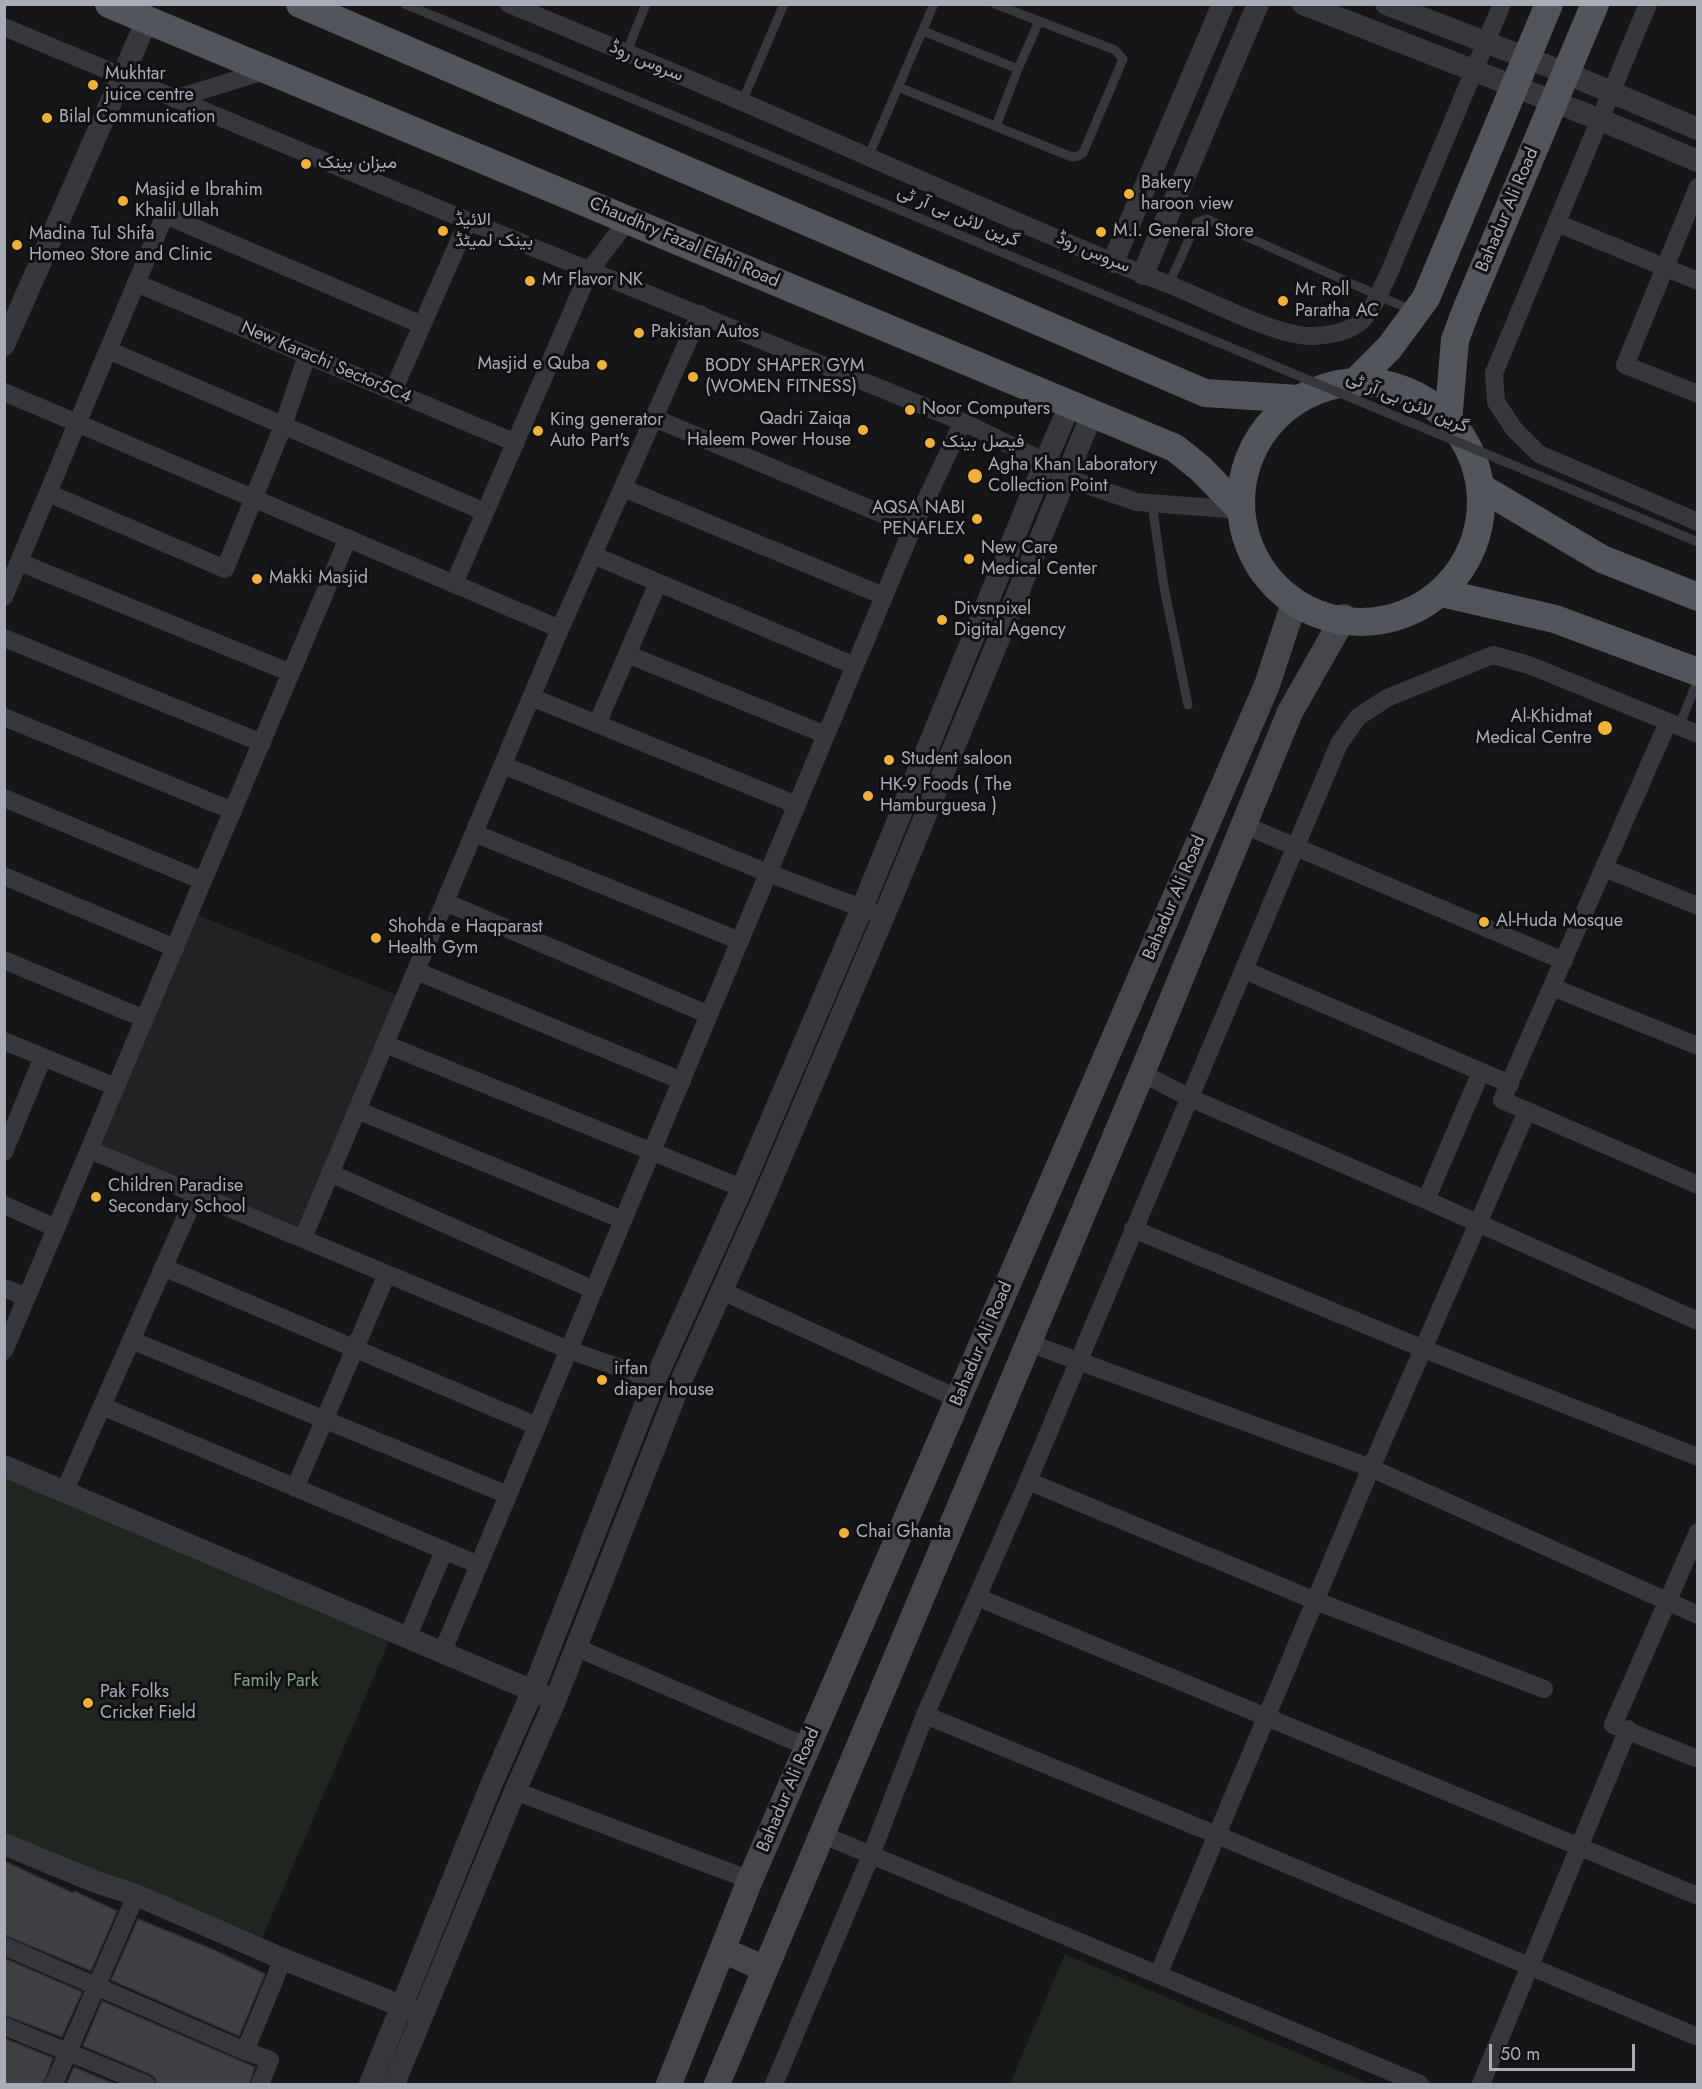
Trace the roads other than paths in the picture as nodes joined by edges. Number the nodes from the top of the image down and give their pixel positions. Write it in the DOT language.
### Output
graph roads {
  1 [pos="109,4"];
  2 [pos="300,4"];
  3 [pos="405,4"];
  4 [pos="509,4"];
  5 [pos="646,4"];
  6 [pos="784,4"];
  7 [pos="934,4"];
  8 [pos="995,4"];
  9 [pos="1223,4"];
  10 [pos="1258,4"];
  11 [pos="1303,4"];
  12 [pos="1386,4"];
  13 [pos="1502,4"];
  14 [pos="1549,4"];
  15 [pos="1595,4"];
  16 [pos="1648,4"];
  17 [pos="147,20"];
  18 [pos="1039,21"];
  19 [pos="4,27"];
  20 [pos="923,31"];
  21 [pos="1486,42"];
  22 [pos="626,54"];
  23 [pos="1526,58"];
  24 [pos="1018,69"];
  25 [pos="268,70"];
  26 [pos="1473,70"];
  27 [pos="1566,73"];
  28 [pos="123,77"];
  29 [pos="897,87"];
  30 [pos="1513,88"];
  31 [pos="1611,92"];
  32 [pos="174,99"];
  33 [pos="742,102"];
  34 [pos="1553,103"];
  35 [pos="1601,120"];
  36 [pos="996,126"];
  37 [pos="1698,129"];
  38 [pos="868,157"];
  39 [pos="1698,160"];
  40 [pos="1698,187"];
  41 [pos="628,220"];
  42 [pos="468,221"];
  43 [pos="1557,223"];
  44 [pos="1113,262"];
  45 [pos="1665,268"];
  46 [pos="590,270"];
  47 [pos="1143,274"];
  48 [pos="1698,281"];
  49 [pos="136,283"];
  50 [pos="1169,284"];
  51 [pos="1379,295"];
  52 [pos="1416,312"];
  53 [pos="700,314"];
  54 [pos="422,325"];
  55 [pos="4,345"];
  56 [pos="108,350"];
  57 [pos="307,355"];
  58 [pos="1359,378"];
  59 [pos="393,391"];
  60 [pos="4,392"];
  61 [pos="1698,394"];
  62 [pos="1299,399"];
  63 [pos="1081,409"];
  64 [pos="654,418"];
  65 [pos="963,422"];
  66 [pos="1448,422"];
  67 [pos="77,423"];
  68 [pos="283,426"];
  69 [pos="516,443"];
  70 [pos="1044,462"];
  71 [pos="1066,478"];
  72 [pos="623,488"];
  73 [pos="1482,488"];
  74 [pos="48,493"];
  75 [pos="255,498"];
  76 [pos="1152,504"];
  77 [pos="1241,510"];
  78 [pos="485,512"];
  79 [pos="1698,522"];
  80 [pos="913,527"];
  81 [pos="348,538"];
  82 [pos="1698,542"];
  83 [pos="593,555"];
  84 [pos="19,562"];
  85 [pos="658,583"];
  86 [pos="454,584"];
  87 [pos="1442,593"];
  88 [pos="884,596"];
  89 [pos="4,597"];
  90 [pos="1698,597"];
  91 [pos="1294,603"];
  92 [pos="1344,617"];
  93 [pos="560,629"];
  94 [pos="4,638"];
  95 [pos="627,654"];
  96 [pos="855,666"];
  97 [pos="1698,672"];
  98 [pos="291,673"];
  99 [pos="1698,679"];
  100 [pos="531,697"];
  101 [pos="1188,705"];
  102 [pos="4,717"];
  103 [pos="597,724"];
  104 [pos="1673,724"];
  105 [pos="1698,734"];
  106 [pos="826,735"];
  107 [pos="262,742"];
  108 [pos="503,765"];
  109 [pos="4,798"];
  110 [pos="797,805"];
  111 [pos="232,811"];
  112 [pos="1244,825"];
  113 [pos="474,833"];
  114 [pos="1296,848"];
  115 [pos="1604,868"];
  116 [pos="768,873"];
  117 [pos="4,876"];
  118 [pos="203,881"];
  119 [pos="445,902"];
  120 [pos="1698,906"];
  121 [pos="862,908"];
  122 [pos="884,916"];
  123 [pos="740,941"];
  124 [pos="174,948"];
  125 [pos="4,960"];
  126 [pos="1563,962"];
  127 [pos="1244,970"];
  128 [pos="416,971"];
  129 [pos="1552,987"];
  130 [pos="709,1015"];
  131 [pos="145,1019"];
  132 [pos="4,1041"];
  133 [pos="385,1044"];
  134 [pos="1698,1046"];
  135 [pos="43,1057"];
  136 [pos="1481,1072"];
  137 [pos="1142,1073"];
  138 [pos="682,1081"];
  139 [pos="1510,1084"];
  140 [pos="116,1087"];
  141 [pos="1188,1097"];
  142 [pos="357,1110"];
  143 [pos="1527,1112"];
  144 [pos="10,1122"];
  145 [pos="90,1150"];
  146 [pos="652,1151"];
  147 [pos="4,1152"];
  148 [pos="330,1173"];
  149 [pos="1698,1185"];
  150 [pos="742,1188"];
  151 [pos="196,1194"];
  152 [pos="1426,1200"];
  153 [pos="4,1206"];
  154 [pos="623,1220"];
  155 [pos="1478,1224"];
  156 [pos="56,1228"];
  157 [pos="1133,1229"];
  158 [pos="303,1239"];
  159 [pos="163,1267"];
  160 [pos="387,1274"];
  161 [pos="4,1288"];
  162 [pos="594,1290"];
  163 [pos="722,1291"];
  164 [pos="27,1297"];
  165 [pos="1698,1322"];
  166 [pos="131,1340"];
  167 [pos="1029,1343"];
  168 [pos="354,1348"];
  169 [pos="1424,1349"];
  170 [pos="569,1350"];
  171 [pos="4,1351"];
  172 [pos="1077,1361"];
  173 [pos="655,1380"];
  174 [pos="958,1399"];
  175 [pos="102,1406"];
  176 [pos="325,1420"];
  177 [pos="537,1426"];
  178 [pos="1698,1457"];
  179 [pos="4,1466"];
  180 [pos="1371,1468"];
  181 [pos="1028,1481"];
  182 [pos="295,1488"];
  183 [pos="64,1491"];
  184 [pos="508,1495"];
  185 [pos="1698,1532"];
  186 [pos="444,1551"];
  187 [pos="479,1565"];
  188 [pos="977,1597"];
  189 [pos="1316,1601"];
  190 [pos="1667,1602"];
  191 [pos="1698,1615"];
  192 [pos="406,1638"];
  193 [pos="575,1647"];
  194 [pos="442,1653"];
  195 [pos="1544,1689"];
  196 [pos="533,1690"];
  197 [pos="555,1701"];
  198 [pos="925,1715"];
  199 [pos="1267,1717"];
  200 [pos="1628,1730"];
  201 [pos="808,1747"];
  202 [pos="1698,1759"];
  203 [pos="515,1791"];
  204 [pos="821,1834"];
  205 [pos="1217,1835"];
  206 [pos="4,1844"];
  207 [pos="1579,1846"];
  208 [pos="872,1855"];
  209 [pos="750,1880"];
  210 [pos="136,1895"];
  211 [pos="1698,1896"];
  212 [pos="4,1946"];
  213 [pos="723,1950"];
  214 [pos="283,1959"];
  215 [pos="1530,1966"];
  216 [pos="765,1969"];
  217 [pos="1158,1975"];
  218 [pos="96,1985"];
  219 [pos="400,2006"];
  220 [pos="423,2014"];
  221 [pos="4,2026"];
  222 [pos="1698,2037"];
  223 [pos="245,2050"];
  224 [pos="68,2053"];
  225 [pos="54,2085"];
  226 [pos="146,2085"];
  227 [pos="260,2085"];
  228 [pos="370,2085"];
  229 [pos="394,2085"];
  230 [pos="669,2085"];
  231 [pos="717,2085"];
  232 [pos="774,2085"];
  233 [pos="1420,2085"];
  234 [pos="1481,2085"];
  1 -- 17 [label="main road, Chaudhry Fazal Elahi Road"];
  2 -- 62 [label="main road"];
  3 -- 82 [label="lane, گرین لائن بی آر ٹی, bridge"];
  4 -- 22 [label="street, سروس روڈ"];
  5 -- 22 [label="lane"];
  6 -- 33 [label="lane"];
  7 -- 20 [label="lane"];
  8 -- 18 [label="lane"];
  9 -- 44 [label="street"];
  10 -- 47 [label="street"];
  11 -- 26 [label="street"];
  12 -- 21 [label="street"];
  13 -- 21 [label="street, سروس روڈ"];
  14 -- 23 [label="main road"];
  15 -- 27 [label="main road, Bahadur Ali Road"];
  16 -- 31 [label="street"];
  17 -- 25 [label="main road, Chaudhry Fazal Elahi Road"];
  17 -- 28 [label="street"];
  18 -- 24 [label="lane"];
  18 -- 36 [label="lane"];
  19 -- 28 [label="street"];
  20 -- 24 [label="lane"];
  20 -- 29 [label="lane"];
  21 -- 23 [label="street"];
  21 -- 26 [label="street, سروس روڈ"];
  22 -- 33 [label="street, سروس روڈ"];
  23 -- 27 [label="street"];
  23 -- 30 [label="main road"];
  24 -- 36 [label="lane"];
  25 -- 32 [label="street"];
  25 -- 41 [label="main road, Chaudhry Fazal Elahi Road"];
  26 -- 30 [label="street"];
  26 -- 51 [label="street, سروس روڈ"];
  27 -- 31 [label="street"];
  27 -- 34 [label="main road, Bahadur Ali Road"];
  28 -- 32 [label="street"];
  28 -- 55 [label="street"];
  29 -- 36 [label="lane"];
  29 -- 38 [label="lane"];
  30 -- 34 [label="street"];
  30 -- 52 [label="main road"];
  31 -- 35 [label="street"];
  31 -- 37 [label="street"];
  32 -- 42 [label="street"];
  33 -- 38 [label="street, سروس روڈ"];
  34 -- 35 [label="street"];
  34 -- 66 [label="main road, Bahadur Ali Road"];
  35 -- 39 [label="street"];
  35 -- 43 [label="street"];
  38 -- 44 [label="street, سروس روڈ"];
  40 -- 45 [label="street"];
  41 -- 46 [label="street"];
  41 -- 63 [label="main road, Chaudhry Fazal Elahi Road"];
  42 -- 46 [label="street"];
  42 -- 54 [label="street"];
  43 -- 45 [label="street"];
  43 -- 79 [label="street"];
  44 -- 47 [label="street, سروس روڈ"];
  45 -- 48 [label="street"];
  45 -- 61 [label="street"];
  46 -- 53 [label="street"];
  46 -- 69 [label="street"];
  47 -- 50 [label="street, سروس روڈ"];
  49 -- 54 [label="street"];
  49 -- 56 [label="street"];
  49 -- 57 [label="street, New Karachi Sector5C4"];
  50 -- 51 [label="street, سروس روڈ"];
  50 -- 51 [label="lane"];
  51 -- 52 [label="lane"];
  52 -- 58 [label="main road"];
  53 -- 64 [label="street"];
  53 -- 65 [label="street"];
  54 -- 59 [label="street"];
  56 -- 67 [label="street"];
  56 -- 68 [label="street"];
  57 -- 59 [label="street, New Karachi Sector5C4"];
  57 -- 68 [label="street"];
  58 -- 62 [label="main road"];
  58 -- 66 [label="main road"];
  59 -- 69 [label="street, New Karachi Sector5C4"];
  60 -- 67 [label="street"];
  62 -- 77 [label="main road"];
  63 -- 70 [label="street"];
  63 -- 71 [label="street"];
  63 -- 77 [label="main road, Chaudhry Fazal Elahi Road"];
  64 -- 72 [label="street"];
  64 -- 80 [label="street"];
  65 -- 70 [label="street"];
  65 -- 80 [label="street"];
  66 -- 73 [label="main road"];
  67 -- 74 [label="street"];
  67 -- 75 [label="street"];
  68 -- 75 [label="street"];
  68 -- 78 [label="street"];
  69 -- 78 [label="street"];
  70 -- 71 [label="street"];
  70 -- 121 [label="street"];
  71 -- 76 [label="street"];
  71 -- 122 [label="street"];
  72 -- 83 [label="street"];
  72 -- 88 [label="street"];
  73 -- 87 [label="main road"];
  73 -- 90 [label="main road"];
  74 -- 75 [label="street"];
  74 -- 84 [label="street"];
  75 -- 81 [label="street"];
  76 -- 77 [label="street"];
  76 -- 101 [label="lane"];
  77 -- 91 [label="main road"];
  78 -- 86 [label="street"];
  80 -- 88 [label="street"];
  81 -- 86 [label="street"];
  81 -- 98 [label="street"];
  83 -- 85 [label="street"];
  83 -- 93 [label="street"];
  84 -- 89 [label="street"];
  84 -- 98 [label="street"];
  85 -- 95 [label="street"];
  85 -- 96 [label="street"];
  86 -- 93 [label="street"];
  87 -- 92 [label="main road"];
  87 -- 97 [label="main road"];
  88 -- 96 [label="street"];
  91 -- 92 [label="main road"];
  91 -- 174 [label="main road, Bahadur Ali Road"];
  92 -- 112 [label="main road, Bahadur Ali Road"];
  93 -- 100 [label="street"];
  94 -- 107 [label="street"];
  95 -- 103 [label="street"];
  95 -- 106 [label="street"];
  96 -- 106 [label="street"];
  98 -- 107 [label="street"];
  99 -- 104 [label="lane"];
  100 -- 103 [label="street"];
  100 -- 108 [label="street"];
  102 -- 111 [label="street"];
  103 -- 110 [label="street"];
  104 -- 105 [label="street"];
  104 -- 114 [label="street"];
  104 -- 115 [label="street"];
  106 -- 110 [label="street"];
  107 -- 111 [label="street"];
  108 -- 113 [label="street"];
  108 -- 116 [label="street"];
  109 -- 118 [label="street"];
  110 -- 116 [label="street"];
  111 -- 118 [label="street"];
  112 -- 114 [label="street"];
  112 -- 137 [label="main road, Bahadur Ali Road"];
  113 -- 119 [label="street"];
  113 -- 123 [label="street"];
  114 -- 126 [label="street"];
  114 -- 127 [label="street"];
  115 -- 120 [label="street"];
  115 -- 126 [label="street"];
  116 -- 121 [label="street"];
  116 -- 123 [label="street"];
  117 -- 124 [label="street"];
  118 -- 124 [label="street"];
  119 -- 128 [label="street"];
  119 -- 130 [label="street"];
  121 -- 122 [label="street"];
  121 -- 150 [label="street"];
  122 -- 163 [label="street"];
  123 -- 130 [label="street"];
  124 -- 131 [label="street"];
  125 -- 131 [label="street"];
  126 -- 129 [label="street"];
  127 -- 136 [label="street"];
  127 -- 141 [label="street"];
  128 -- 133 [label="street"];
  128 -- 138 [label="street"];
  129 -- 134 [label="street"];
  129 -- 139 [label="street"];
  130 -- 138 [label="street"];
  131 -- 140 [label="street"];
  132 -- 135 [label="street"];
  133 -- 142 [label="street"];
  133 -- 146 [label="street"];
  135 -- 140 [label="street"];
  135 -- 144 [label="street"];
  136 -- 139 [label="street"];
  136 -- 152 [label="street"];
  137 -- 141 [label="street"];
  137 -- 167 [label="main road, Bahadur Ali Road"];
  138 -- 146 [label="street"];
  139 -- 143 [label="street"];
  140 -- 145 [label="street"];
  141 -- 152 [label="street"];
  141 -- 157 [label="street"];
  142 -- 148 [label="street"];
  142 -- 154 [label="street"];
  143 -- 149 [label="street"];
  143 -- 155 [label="street"];
  144 -- 147 [label="street"];
  145 -- 151 [label="street"];
  145 -- 156 [label="street"];
  146 -- 150 [label="street"];
  146 -- 154 [label="street"];
  148 -- 158 [label="street"];
  148 -- 162 [label="street"];
  150 -- 173 [label="street"];
  151 -- 158 [label="street"];
  151 -- 159 [label="street"];
  152 -- 155 [label="street"];
  153 -- 156 [label="street"];
  154 -- 162 [label="street"];
  155 -- 165 [label="street"];
  155 -- 169 [label="street"];
  156 -- 164 [label="street"];
  157 -- 169 [label="street"];
  157 -- 172 [label="street"];
  158 -- 160 [label="street"];
  159 -- 166 [label="street"];
  159 -- 168 [label="street"];
  160 -- 168 [label="street"];
  160 -- 170 [label="street"];
  161 -- 164 [label="street"];
  162 -- 170 [label="street"];
  163 -- 174 [label="street"];
  163 -- 193 [label="street"];
  164 -- 171 [label="street"];
  166 -- 175 [label="street"];
  166 -- 176 [label="street"];
  167 -- 172 [label="street"];
  167 -- 204 [label="main road, Bahadur Ali Road"];
  168 -- 176 [label="street"];
  168 -- 177 [label="street"];
  169 -- 178 [label="street"];
  169 -- 180 [label="street"];
  170 -- 173 [label="street"];
  170 -- 177 [label="street"];
  172 -- 180 [label="street"];
  172 -- 181 [label="street"];
  173 -- 196 [label="street"];
  174 -- 201 [label="main road, Bahadur Ali Road"];
  175 -- 182 [label="street"];
  175 -- 183 [label="street"];
  176 -- 182 [label="street"];
  176 -- 184 [label="street"];
  177 -- 184 [label="street"];
  179 -- 183 [label="street"];
  180 -- 189 [label="street"];
  180 -- 190 [label="street"];
  181 -- 188 [label="street"];
  181 -- 189 [label="street"];
  182 -- 186 [label="street"];
  183 -- 192 [label="street"];
  184 -- 187 [label="street"];
  185 -- 190 [label="street"];
  186 -- 187 [label="street"];
  186 -- 192 [label="street"];
  187 -- 194 [label="street"];
  188 -- 198 [label="street"];
  188 -- 199 [label="street"];
  189 -- 195 [label="street"];
  189 -- 199 [label="street"];
  190 -- 191 [label="street"];
  190 -- 200 [label="street"];
  192 -- 194 [label="street"];
  193 -- 197 [label="street"];
  193 -- 201 [label="street"];
  194 -- 196 [label="street"];
  196 -- 197 [label="street"];
  196 -- 219 [label="street"];
  197 -- 203 [label="street"];
  198 -- 205 [label="street"];
  198 -- 208 [label="street"];
  199 -- 205 [label="street"];
  199 -- 207 [label="street"];
  200 -- 202 [label="street"];
  200 -- 207 [label="street"];
  201 -- 209 [label="main road, Bahadur Ali Road"];
  203 -- 209 [label="street"];
  203 -- 220 [label="street"];
  204 -- 208 [label="street"];
  204 -- 216 [label="main road, Bahadur Ali Road"];
  205 -- 215 [label="street"];
  205 -- 217 [label="street"];
  206 -- 210 [label="street"];
  207 -- 211 [label="street"];
  207 -- 215 [label="street"];
  208 -- 217 [label="street"];
  208 -- 232 [label="street"];
  209 -- 213 [label="main road, Bahadur Ali Road"];
  210 -- 214 [label="street"];
  210 -- 218 [label="street"];
  212 -- 218 [label="street"];
  213 -- 216 [label="main road"];
  213 -- 230 [label="main road, Bahadur Ali Road"];
  214 -- 219 [label="street"];
  214 -- 223 [label="street"];
  215 -- 222 [label="street"];
  215 -- 234 [label="street"];
  216 -- 231 [label="main road, Bahadur Ali Road"];
  217 -- 233 [label="street"];
  218 -- 223 [label="street"];
  218 -- 224 [label="street"];
  219 -- 220 [label="street"];
  219 -- 228 [label="street"];
  220 -- 229 [label="street"];
  221 -- 224 [label="street"];
  223 -- 227 [label="street"];
  224 -- 225 [label="street"];
  224 -- 226 [label="street"];
}
